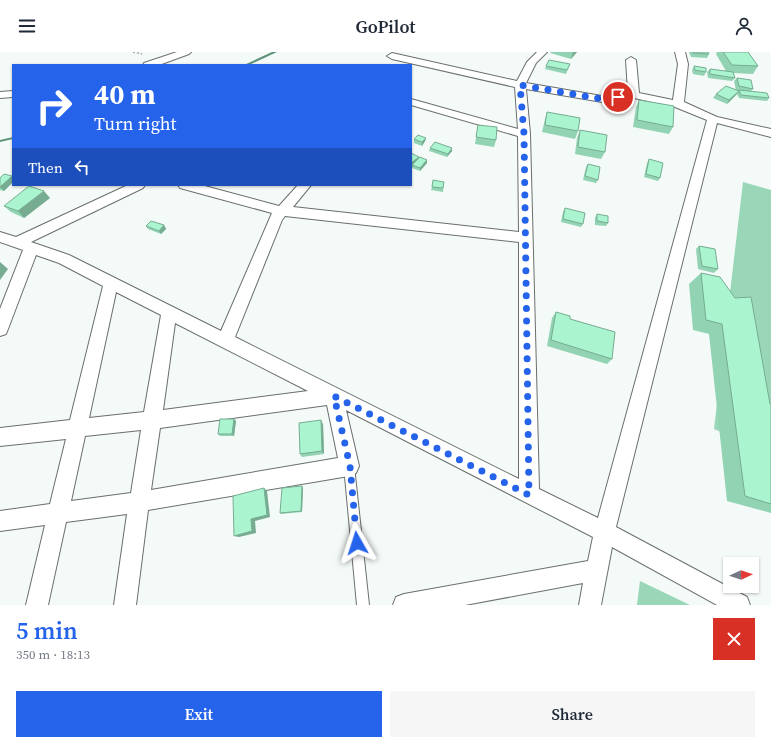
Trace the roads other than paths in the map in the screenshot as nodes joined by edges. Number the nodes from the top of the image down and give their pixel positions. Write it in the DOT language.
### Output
graph roads {
  1 [pos="186,52"];
  2 [pos="542,52"];
  3 [pos="680,52"];
  4 [pos="392,56"];
  5 [pos="631,60"];
  6 [pos="152,64"];
  7 [pos="520,85"];
  8 [pos="12,94"];
  9 [pos="0,95"];
  10 [pos="634,95"];
  11 [pos="412,102"];
  12 [pos="678,104"];
  13 [pos="713,118"];
  14 [pos="771,133"];
  15 [pos="524,134"];
  16 [pos="137,186"];
  17 [pos="188,186"];
  18 [pos="304,186"];
  19 [pos="282,212"];
  20 [pos="526,238"];
  21 [pos="16,242"];
  22 [pos="111,283"];
  23 [pos="4,306"];
  24 [pos="169,313"];
  25 [pos="0,329"];
  26 [pos="225,341"];
  27 [pos="334,396"];
  28 [pos="152,420"];
  29 [pos="78,428"];
  30 [pos="0,437"];
  31 [pos="350,466"];
  32 [pos="529,495"];
  33 [pos="139,502"];
  34 [pos="58,513"];
  35 [pos="0,521"];
  36 [pos="604,532"];
  37 [pos="597,570"];
  38 [pos="37,605"];
  39 [pos="125,605"];
  40 [pos="363,605"];
  41 [pos="404,605"];
  42 [pos="590,605"];
  43 [pos="738,605"];
  1 -- 6 [label="street"];
  2 -- 7 [label="street"];
  3 -- 12 [label="street"];
  4 -- 7 [label="street"];
  5 -- 10 [label="street"];
  7 -- 10 [label="street"];
  7 -- 15 [label="street"];
  8 -- 9 [label="street"];
  10 -- 12 [label="street"];
  11 -- 15 [label="street"];
  12 -- 13 [label="street"];
  13 -- 14 [label="street"];
  13 -- 36 [label="street"];
  15 -- 20 [label="street"];
  16 -- 21 [label="street"];
  17 -- 19 [label="street"];
  18 -- 19 [label="street"];
  19 -- 20 [label="street"];
  19 -- 26 [label="street"];
  20 -- 32 [label="street"];
  21 -- 22 [label="street"];
  21 -- 23 [label="street"];
  22 -- 24 [label="street"];
  22 -- 29 [label="street"];
  23 -- 25 [label="street"];
  24 -- 26 [label="street"];
  24 -- 28 [label="street"];
  26 -- 27 [label="street"];
  27 -- 28 [label="street"];
  27 -- 31 [label="street"];
  27 -- 32 [label="street"];
  28 -- 29 [label="street"];
  28 -- 33 [label="street"];
  29 -- 30 [label="street"];
  29 -- 34 [label="street"];
  31 -- 33 [label="street"];
  31 -- 40 [label="lane"];
  32 -- 36 [label="street"];
  33 -- 34 [label="street"];
  33 -- 39 [label="street"];
  34 -- 35 [label="street"];
  34 -- 38 [label="street"];
  36 -- 37 [label="street"];
  36 -- 43 [label="street"];
  37 -- 41 [label="street"];
  37 -- 42 [label="street"];
}
